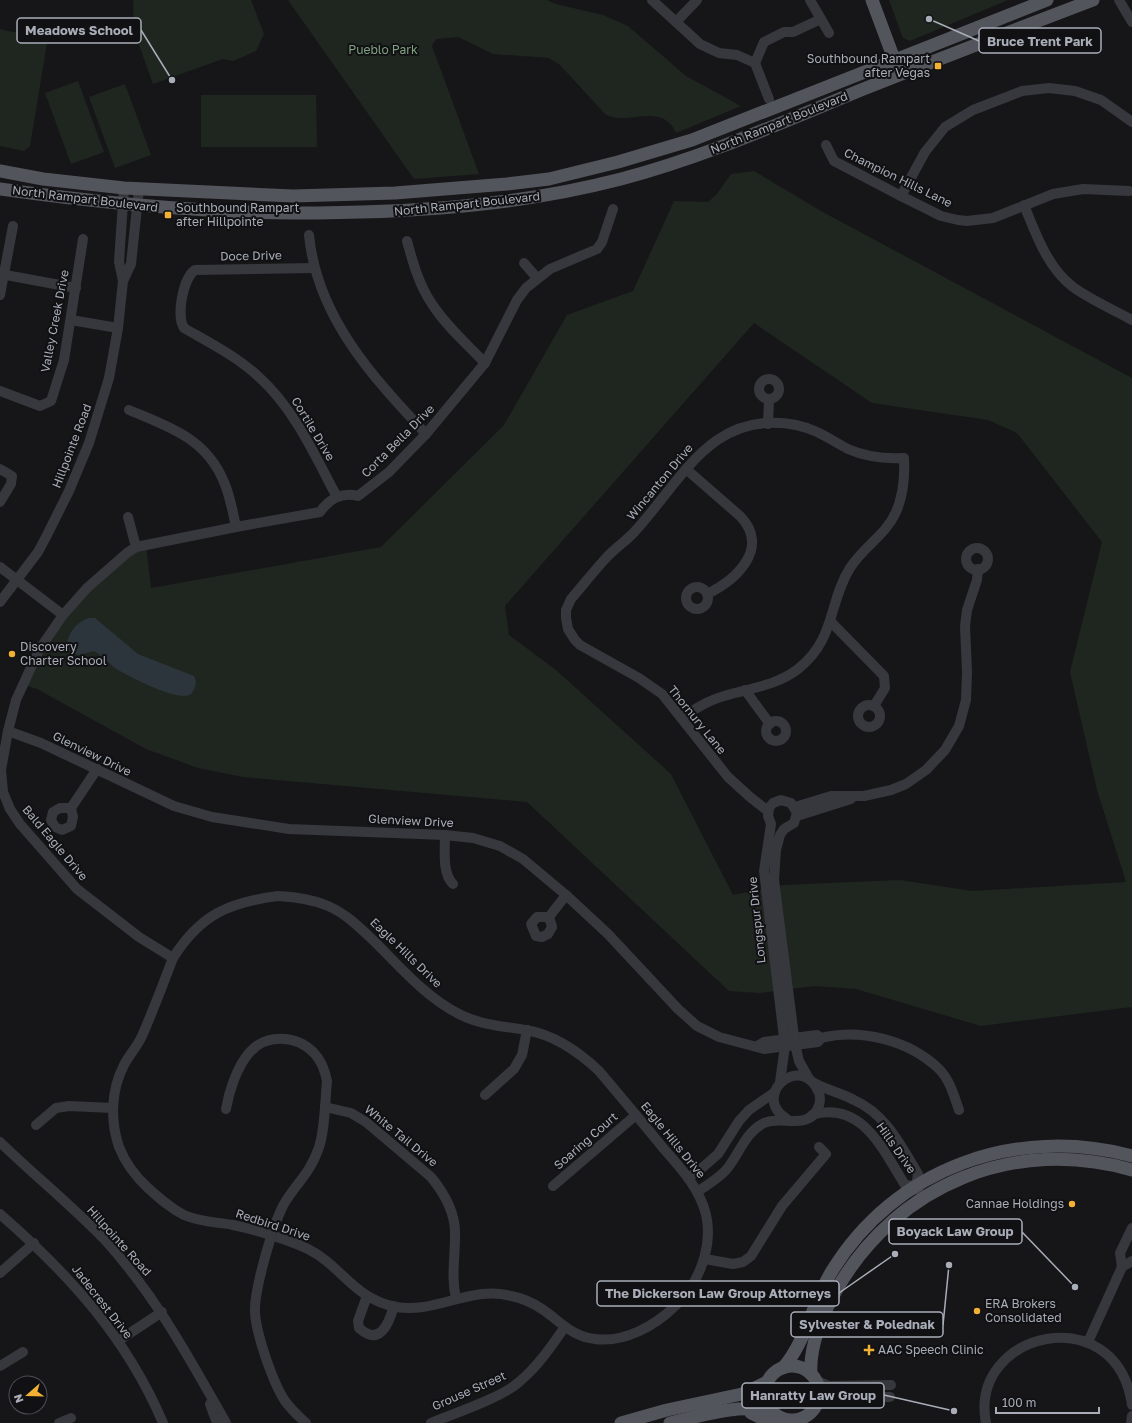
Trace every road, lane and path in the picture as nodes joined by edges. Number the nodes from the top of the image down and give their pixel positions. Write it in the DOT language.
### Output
graph roads {
  1 [pos="652,0"];
  2 [pos="697,0"];
  3 [pos="810,0"];
  4 [pos="872,0"];
  5 [pos="1047,0"];
  6 [pos="1093,0"];
  7 [pos="1119,0"];
  8 [pos="821,19"];
  9 [pos="676,22"];
  10 [pos="1132,22"];
  11 [pos="829,33"];
  12 [pos="894,60"];
  13 [pos="755,63"];
  14 [pos="900,75"];
  15 [pos="769,99"];
  16 [pos="1132,122"];
  17 [pos="826,145"];
  18 [pos="0,171"];
  19 [pos="549,179"];
  20 [pos="124,188"];
  21 [pos="0,189"];
  22 [pos="139,189"];
  23 [pos="1129,191"];
  24 [pos="552,195"];
  25 [pos="901,196"];
  26 [pos="123,205"];
  27 [pos="1024,205"];
  28 [pos="138,206"];
  29 [pos="613,209"];
  30 [pos="13,226"];
  31 [pos="309,234"];
  32 [pos="83,239"];
  33 [pos="407,241"];
  34 [pos="524,263"];
  35 [pos="314,268"];
  36 [pos="2,274"];
  37 [pos="536,278"];
  38 [pos="124,281"];
  39 [pos="76,288"];
  40 [pos="0,295"];
  41 [pos="71,320"];
  42 [pos="1132,320"];
  43 [pos="182,325"];
  44 [pos="118,328"];
  45 [pos="485,363"];
  46 [pos="0,391"];
  47 [pos="769,399"];
  48 [pos="129,410"];
  49 [pos="768,424"];
  50 [pos="426,434"];
  51 [pos="0,469"];
  52 [pos="686,469"];
  53 [pos="338,497"];
  54 [pos="0,502"];
  55 [pos="128,517"];
  56 [pos="236,527"];
  57 [pos="136,547"];
  58 [pos="0,567"];
  59 [pos="978,569"];
  60 [pos="18,580"];
  61 [pos="707,594"];
  62 [pos="0,602"];
  63 [pos="63,615"];
  64 [pos="566,622"];
  65 [pos="831,622"];
  66 [pos="745,690"];
  67 [pos="874,706"];
  68 [pos="681,718"];
  69 [pos="770,724"];
  70 [pos="8,731"];
  71 [pos="97,770"];
  72 [pos="71,808"];
  73 [pos="768,810"];
  74 [pos="796,812"];
  75 [pos="445,835"];
  76 [pos="453,884"];
  77 [pos="566,895"];
  78 [pos="549,917"];
  79 [pos="174,958"];
  80 [pos="528,1030"];
  81 [pos="790,1042"];
  82 [pos="811,1080"];
  83 [pos="780,1082"];
  84 [pos="775,1092"];
  85 [pos="485,1095"];
  86 [pos="325,1107"];
  87 [pos="113,1108"];
  88 [pos="226,1109"];
  89 [pos="959,1110"];
  90 [pos="636,1115"];
  91 [pos="812,1116"];
  92 [pos="787,1119"];
  93 [pos="36,1125"];
  94 [pos="0,1142"];
  95 [pos="819,1147"];
  96 [pos="1132,1156"];
  97 [pos="1132,1170"];
  98 [pos="688,1178"];
  99 [pos="553,1186"];
  100 [pos="916,1186"];
  101 [pos="696,1192"];
  102 [pos="923,1198"];
  103 [pos="0,1214"];
  104 [pos="1132,1228"];
  105 [pos="272,1236"];
  106 [pos="34,1243"];
  107 [pos="705,1259"];
  108 [pos="1132,1261"];
  109 [pos="1122,1267"];
  110 [pos="0,1273"];
  111 [pos="367,1296"];
  112 [pos="456,1298"];
  113 [pos="394,1306"];
  114 [pos="162,1312"];
  115 [pos="564,1328"];
  116 [pos="118,1341"];
  117 [pos="1088,1342"];
  118 [pos="23,1352"];
  119 [pos="0,1366"];
  120 [pos="783,1368"];
  121 [pos="198,1374"];
  122 [pos="813,1377"];
  123 [pos="767,1382"];
  124 [pos="891,1384"];
  125 [pos="890,1396"];
  126 [pos="1132,1405"];
  127 [pos="811,1414"];
  128 [pos="1132,1416"];
  129 [pos="71,1418"];
  130 [pos="777,1419"];
  131 [pos="60,1423"];
  132 [pos="163,1423"];
  133 [pos="217,1423"];
  134 [pos="226,1423"];
  135 [pos="306,1423"];
  136 [pos="430,1423"];
  137 [pos="621,1423"];
  138 [pos="670,1423"];
  139 [pos="986,1423"];
  140 [pos="1131,1423"];
  1 -- 9 [label="street"];
  2 -- 9 [label="street"];
  3 -- 8 [label="street"];
  4 -- 12 [label="main road"];
  5 -- 12 [label="main road, North Rampart Boulevard"];
  6 -- 14 [label="main road, North Rampart Boulevard"];
  7 -- 10 [label="street"];
  8 -- 11 [label="street"];
  8 -- 13 [label="street"];
  9 -- 13 [label="street"];
  12 -- 14 [label="main road"];
  12 -- 19 [label="main road, North Rampart Boulevard"];
  13 -- 15 [label="street"];
  14 -- 24 [label="main road, North Rampart Boulevard"];
  16 -- 25 [label="street"];
  17 -- 25 [label="street, Champion Hills Lane"];
  18 -- 20 [label="main road, North Rampart Boulevard"];
  19 -- 22 [label="main road, North Rampart Boulevard"];
  19 -- 24 [label="main road"];
  20 -- 22 [label="main road, North Rampart Boulevard"];
  20 -- 26 [label="street, Hillpointe Road"];
  21 -- 26 [label="main road, North Rampart Boulevard"];
  22 -- 28 [label="street, Hillpointe Road"];
  23 -- 27 [label="street, Champion Hills Lane"];
  24 -- 28 [label="main road, North Rampart Boulevard"];
  25 -- 27 [label="street, Champion Hills Lane"];
  26 -- 28 [label="main road, North Rampart Boulevard"];
  26 -- 38 [label="street, Hillpointe Road"];
  27 -- 42 [label="street"];
  28 -- 38 [label="street, Hillpointe Road"];
  29 -- 37 [label="street, Corta Bella Drive"];
  30 -- 36 [label="street"];
  31 -- 35 [label="street"];
  32 -- 39 [label="street, Valley Creek Drive"];
  33 -- 45 [label="street"];
  34 -- 37 [label="street"];
  35 -- 43 [label="street, Doce Drive"];
  35 -- 50 [label="street"];
  36 -- 39 [label="street"];
  36 -- 40 [label="street"];
  37 -- 45 [label="street, Corta Bella Drive"];
  38 -- 44 [label="street, Hillpointe Road"];
  39 -- 41 [label="street, Valley Creek Drive"];
  41 -- 44 [label="street"];
  41 -- 46 [label="street, Valley Creek Drive"];
  43 -- 53 [label="street, Cortile Drive"];
  44 -- 60 [label="street, Hillpointe Road"];
  45 -- 50 [label="street, Corta Bella Drive"];
  47 -- 49 [label="street"];
  48 -- 56 [label="street"];
  49 -- 52 [label="street, Wincanton Drive"];
  49 -- 65 [label="street, Wincanton Drive"];
  50 -- 53 [label="street, Corta Bella Drive"];
  51 -- 54 [label="street"];
  52 -- 61 [label="street"];
  52 -- 64 [label="street, Wincanton Drive"];
  53 -- 56 [label="street"];
  55 -- 57 [label="street"];
  56 -- 57 [label="street"];
  57 -- 63 [label="street"];
  58 -- 60 [label="street"];
  59 -- 74 [label="street"];
  60 -- 62 [label="street, Hillpointe Road"];
  60 -- 63 [label="street"];
  63 -- 70 [label="street, Bald Eagle Drive"];
  64 -- 68 [label="street, Thornury Lane"];
  65 -- 66 [label="street"];
  65 -- 67 [label="street"];
  66 -- 68 [label="street"];
  66 -- 69 [label="street"];
  68 -- 73 [label="street, Thornury Lane"];
  70 -- 71 [label="street, Glenview Drive"];
  70 -- 79 [label="street, Bald Eagle Drive"];
  71 -- 72 [label="street"];
  71 -- 75 [label="street, Glenview Drive"];
  73 -- 74 [label="street"];
  73 -- 81 [label="street, Longspur Drive"];
  74 -- 81 [label="street, Longspur Drive"];
  75 -- 76 [label="street"];
  75 -- 77 [label="street, Glenview Drive"];
  77 -- 78 [label="street"];
  77 -- 81 [label="street, Glenview Drive"];
  79 -- 80 [label="street, Eagle Hills Drive"];
  79 -- 87 [label="street, Redbird Drive"];
  80 -- 85 [label="street"];
  80 -- 90 [label="street, Eagle Hills Drive"];
  81 -- 82 [label="street, Longspur Drive"];
  81 -- 83 [label="street, Longspur Drive"];
  81 -- 89 [label="street, Glenview Drive"];
  82 -- 83 [label="street, Hills Drive"];
  82 -- 91 [label="street"];
  82 -- 100 [label="street, Hills Drive"];
  83 -- 84 [label="street"];
  84 -- 92 [label="street"];
  84 -- 98 [label="street"];
  86 -- 88 [label="street"];
  86 -- 105 [label="street"];
  86 -- 112 [label="street, White Tail Drive"];
  87 -- 93 [label="street"];
  87 -- 105 [label="street, Redbird Drive"];
  90 -- 98 [label="street, Eagle Hills Drive"];
  90 -- 99 [label="street, Soaring Court"];
  91 -- 92 [label="street, Hills Drive"];
  91 -- 100 [label="street, Hills Drive"];
  92 -- 101 [label="street, Hills Drive"];
  94 -- 114 [label="street, Hillpointe Road"];
  95 -- 107 [label="street"];
  96 -- 100 [label="main road"];
  97 -- 102 [label="main road"];
  98 -- 101 [label="street, Eagle Hills Drive"];
  100 -- 102 [label="street, Hills Drive"];
  100 -- 120 [label="main road"];
  101 -- 107 [label="street, Eagle Hills Drive"];
  102 -- 122 [label="main road"];
  103 -- 106 [label="street, Jadecrest Drive"];
  104 -- 109 [label="street"];
  105 -- 111 [label="street, Redbird Drive"];
  105 -- 135 [label="street"];
  106 -- 110 [label="street"];
  106 -- 116 [label="street, Jadecrest Drive"];
  107 -- 115 [label="street, Redbird Drive"];
  108 -- 109 [label="street"];
  109 -- 117 [label="street"];
  111 -- 113 [label="street, Redbird Drive"];
  111 -- 113 [label="street"];
  112 -- 113 [label="street, Redbird Drive"];
  112 -- 115 [label="street, Redbird Drive"];
  114 -- 116 [label="street"];
  114 -- 121 [label="street, Hillpointe Road"];
  115 -- 136 [label="street, Grouse Street"];
  116 -- 132 [label="street, Jadecrest Drive"];
  117 -- 126 [label="street"];
  117 -- 139 [label="street"];
  118 -- 119 [label="street"];
  120 -- 122 [label="main road"];
  120 -- 123 [label="main road"];
  121 -- 133 [label="street, Hillpointe Road"];
  121 -- 134 [label="street, Hillpointe Road"];
  122 -- 124 [label="street"];
  122 -- 127 [label="main road"];
  123 -- 130 [label="main road"];
  123 -- 137 [label="main road"];
  125 -- 127 [label="street"];
  127 -- 130 [label="main road"];
  128 -- 140 [label="street"];
  129 -- 131 [label="street"];
  130 -- 138 [label="main road"];
}
